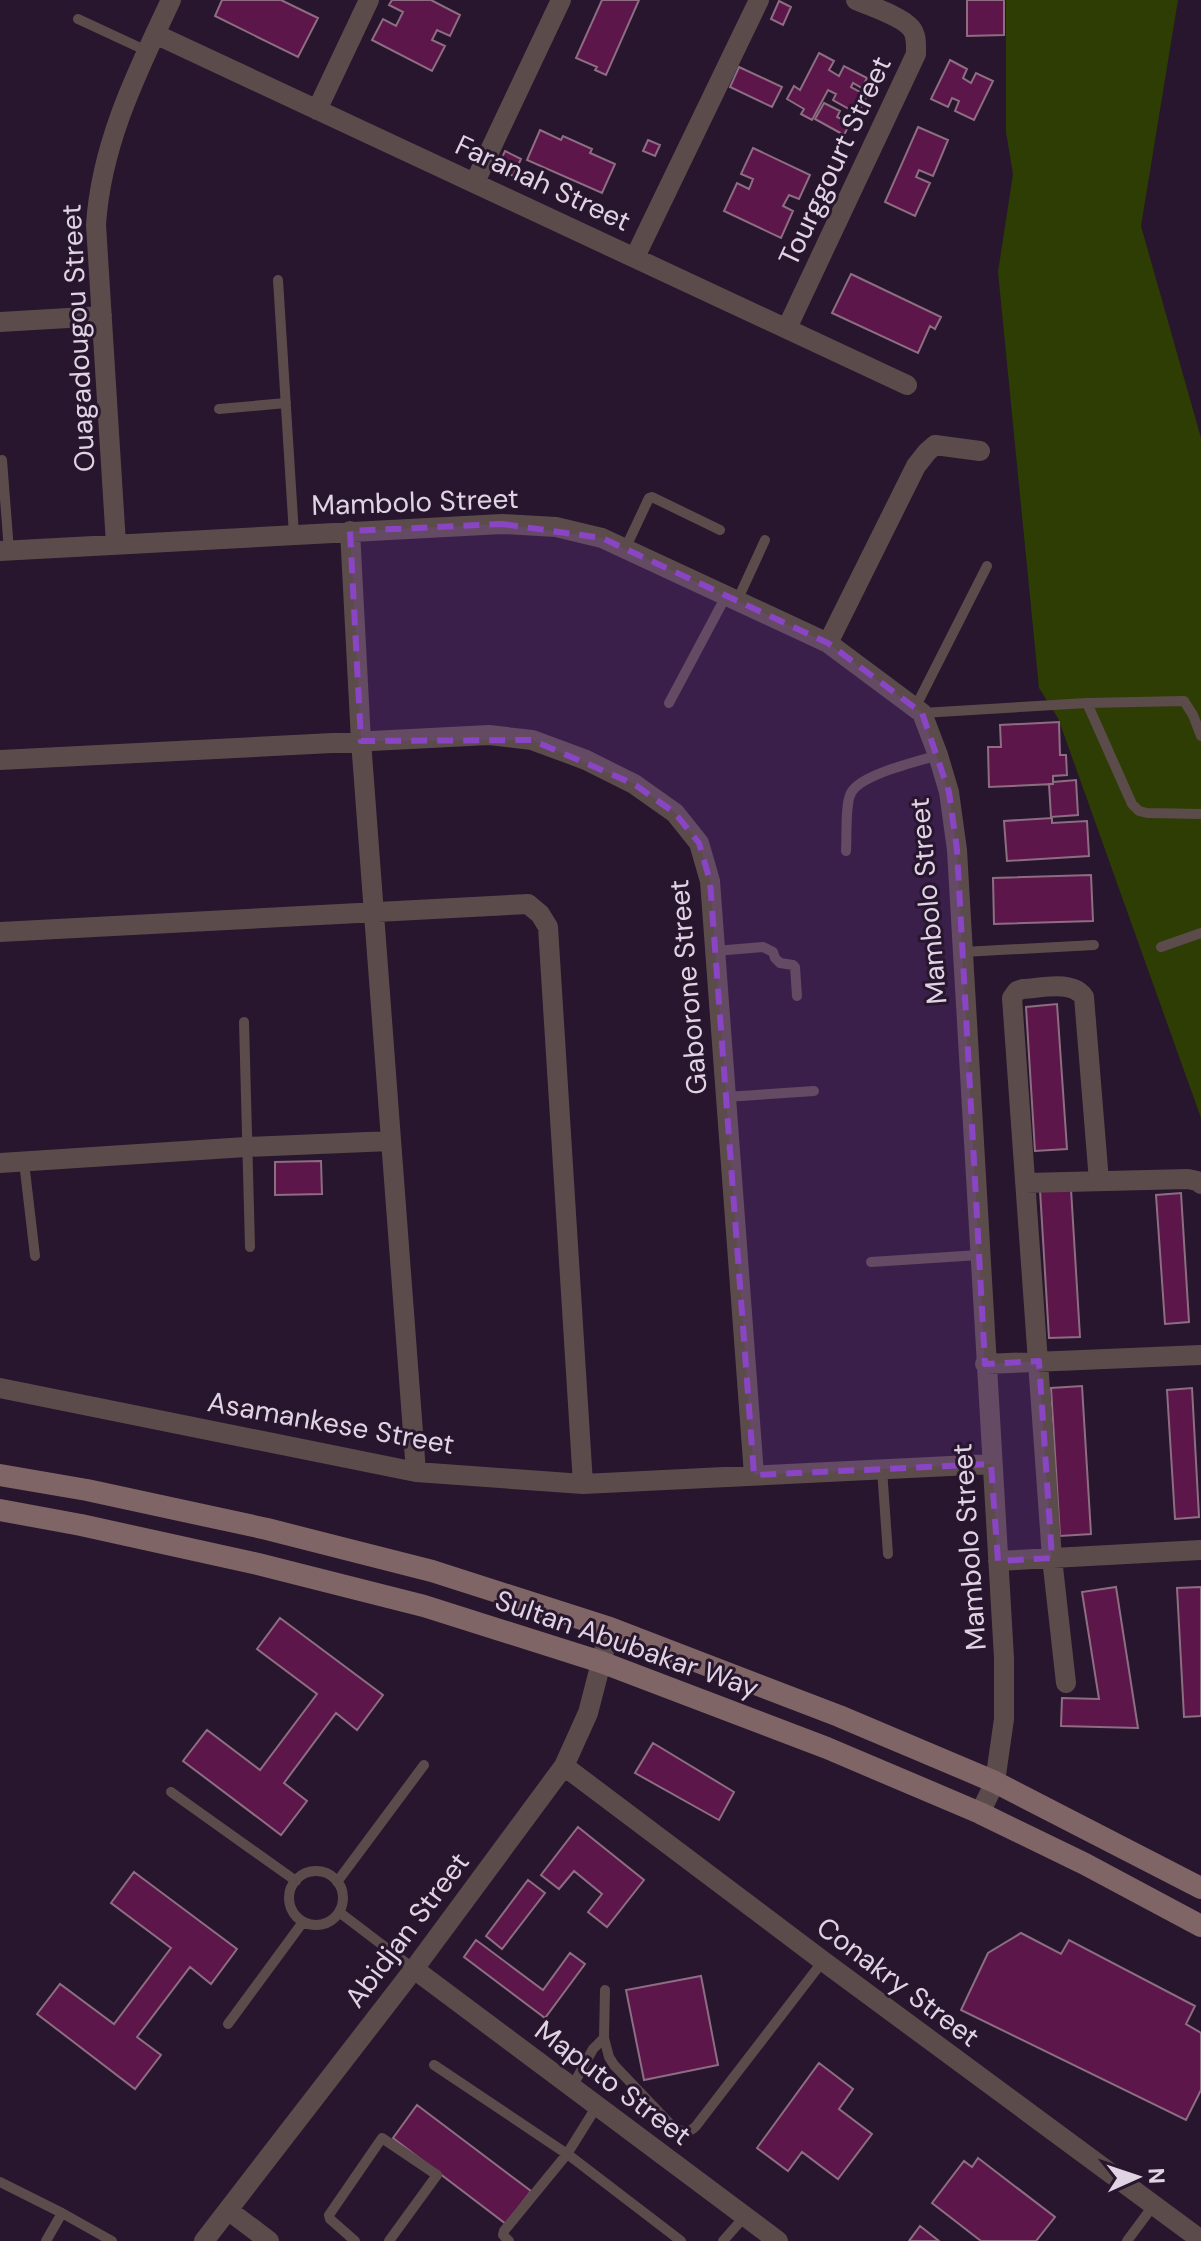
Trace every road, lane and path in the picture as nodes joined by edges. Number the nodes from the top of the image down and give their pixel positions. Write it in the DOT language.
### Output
graph roads {
  1 [pos="171,0"];
  2 [pos="369,0"];
  3 [pos="561,0"];
  4 [pos="759,0"];
  5 [pos="856,0"];
  6 [pos="78,19"];
  7 [pos="151,42"];
  8 [pos="317,110"];
  9 [pos="475,182"];
  10 [pos="635,257"];
  11 [pos="278,280"];
  12 [pos="102,316"];
  13 [pos="0,322"];
  14 [pos="787,328"];
  15 [pos="907,385"];
  16 [pos="286,403"];
  17 [pos="219,409"];
  18 [pos="980,451"];
  19 [pos="2,460"];
  20 [pos="720,530"];
  21 [pos="350,531"];
  22 [pos="294,535"];
  23 [pos="765,540"];
  24 [pos="116,544"];
  25 [pos="625,549"];
  26 [pos="4,551"];
  27 [pos="987,566"];
  28 [pos="732,598"];
  29 [pos="828,643"];
  30 [pos="669,703"];
  31 [pos="1087,703"];
  32 [pos="918,710"];
  33 [pos="1201,736"];
  34 [pos="361,741"];
  35 [pos="938,755"];
  36 [pos="0,760"];
  37 [pos="1201,814"];
  38 [pos="846,851"];
  39 [pos="374,911"];
  40 [pos="0,932"];
  41 [pos="1201,933"];
  42 [pos="1094,945"];
  43 [pos="1161,947"];
  44 [pos="715,951"];
  45 [pos="963,952"];
  46 [pos="797,996"];
  47 [pos="244,1022"];
  48 [pos="814,1091"];
  49 [pos="726,1097"];
  50 [pos="391,1141"];
  51 [pos="246,1147"];
  52 [pos="24,1162"];
  53 [pos="0,1163"];
  54 [pos="1099,1181"];
  55 [pos="1025,1183"];
  56 [pos="1201,1184"];
  57 [pos="250,1247"];
  58 [pos="979,1255"];
  59 [pos="35,1256"];
  60 [pos="871,1262"];
  61 [pos="1201,1355"];
  62 [pos="1039,1361"];
  63 [pos="985,1364"];
  64 [pos="0,1388"];
  65 [pos="991,1464"];
  66 [pos="882,1469"];
  67 [pos="416,1472"];
  68 [pos="0,1475"];
  69 [pos="754,1475"];
  70 [pos="583,1484"];
  71 [pos="0,1510"];
  72 [pos="1201,1550"];
  73 [pos="888,1554"];
  74 [pos="1052,1558"];
  75 [pos="998,1561"];
  76 [pos="610,1628"];
  77 [pos="601,1662"];
  78 [pos="1066,1683"];
  79 [pos="424,1765"];
  80 [pos="564,1766"];
  81 [pos="995,1782"];
  82 [pos="171,1792"];
  83 [pos="980,1813"];
  84 [pos="296,1881"];
  85 [pos="337,1882"];
  86 [pos="1201,1888"];
  87 [pos="339,1912"];
  88 [pos="303,1922"];
  89 [pos="1201,1926"];
  90 [pos="823,1961"];
  91 [pos="414,1969"];
  92 [pos="605,1990"];
  93 [pos="228,2024"];
  94 [pos="604,2038"];
  95 [pos="434,2065"];
  96 [pos="572,2087"];
  97 [pos="597,2106"];
  98 [pos="567,2154"];
  99 [pos="0,2182"];
  100 [pos="1153,2206"];
  101 [pos="228,2210"];
  102 [pos="62,2213"];
  103 [pos="745,2216"];
  104 [pos="1201,2240"];
  105 [pos="46,2241"];
  106 [pos="112,2241"];
  107 [pos="204,2241"];
  108 [pos="269,2241"];
  109 [pos="355,2241"];
  110 [pos="389,2241"];
  111 [pos="509,2241"];
  112 [pos="681,2241"];
  113 [pos="723,2241"];
  114 [pos="778,2241"];
  115 [pos="1127,2241"];
  1 -- 7 [label="street, Ouagadougou Street"];
  2 -- 8 [label="street"];
  3 -- 9 [label="street"];
  4 -- 10 [label="street"];
  5 -- 14 [label="street, Tourggourt Street"];
  6 -- 7 [label="lane"];
  7 -- 8 [label="street, Faranah Street"];
  7 -- 12 [label="street, Ouagadougou Street"];
  8 -- 9 [label="street, Faranah Street"];
  9 -- 10 [label="street, Faranah Street"];
  10 -- 14 [label="street, Faranah Street"];
  11 -- 16 [label="lane"];
  12 -- 13 [label="street"];
  12 -- 24 [label="street, Ouagadougou Street"];
  14 -- 15 [label="street, Faranah Street"];
  16 -- 17 [label="lane"];
  16 -- 22 [label="lane"];
  18 -- 29 [label="street"];
  19 -- 26 [label="lane"];
  20 -- 25 [label="lane"];
  21 -- 22 [label="street, Mambolo Street"];
  21 -- 25 [label="street, Mambolo Street"];
  21 -- 34 [label="street"];
  22 -- 24 [label="street, Mambolo Street"];
  23 -- 28 [label="lane"];
  24 -- 26 [label="street, Mambolo Street"];
  25 -- 28 [label="street, Mambolo Street"];
  27 -- 32 [label="lane"];
  28 -- 29 [label="street, Mambolo Street"];
  28 -- 30 [label="lane"];
  29 -- 32 [label="street, Mambolo Street"];
  31 -- 32 [label="lane"];
  31 -- 33 [label="lane"];
  31 -- 37 [label="lane"];
  32 -- 35 [label="street, Mambolo Street"];
  34 -- 36 [label="street, Gaborone Street"];
  34 -- 39 [label="street"];
  34 -- 44 [label="street, Gaborone Street"];
  35 -- 38 [label="lane"];
  35 -- 45 [label="street, Mambolo Street"];
  39 -- 40 [label="street"];
  39 -- 50 [label="street"];
  39 -- 70 [label="street"];
  41 -- 43 [label="lane"];
  42 -- 45 [label="lane"];
  44 -- 46 [label="lane"];
  44 -- 49 [label="street, Gaborone Street"];
  45 -- 58 [label="street, Mambolo Street"];
  47 -- 51 [label="lane"];
  48 -- 49 [label="lane"];
  49 -- 69 [label="street, Gaborone Street"];
  50 -- 51 [label="street"];
  50 -- 67 [label="street"];
  51 -- 52 [label="street"];
  51 -- 57 [label="lane"];
  52 -- 53 [label="street"];
  52 -- 59 [label="lane"];
  54 -- 55 [label="street"];
  54 -- 55 [label="street"];
  54 -- 56 [label="street"];
  55 -- 62 [label="street"];
  58 -- 60 [label="lane"];
  58 -- 63 [label="street, Mambolo Street"];
  61 -- 62 [label="street"];
  62 -- 63 [label="street"];
  62 -- 74 [label="street"];
  63 -- 65 [label="street, Mambolo Street"];
  64 -- 67 [label="street, Asamankese Street"];
  65 -- 66 [label="street, Asamankese Street"];
  65 -- 75 [label="street, Mambolo Street"];
  66 -- 69 [label="street, Asamankese Street"];
  66 -- 73 [label="lane"];
  67 -- 70 [label="street, Asamankese Street"];
  68 -- 76 [label="main road, Sultan Abubakar Way"];
  69 -- 70 [label="street, Asamankese Street"];
  71 -- 77 [label="main road, Sultan Abubakar Way"];
  72 -- 74 [label="street"];
  74 -- 75 [label="street"];
  74 -- 78 [label="street"];
  75 -- 81 [label="street, Mambolo Street"];
  76 -- 77 [label="street, Abidjan Street"];
  76 -- 81 [label="main road, Sultan Abubakar Way"];
  77 -- 80 [label="street, Abidjan Street"];
  77 -- 83 [label="main road, Sultan Abubakar Way"];
  79 -- 85 [label="lane"];
  80 -- 90 [label="street, Conakry Street"];
  80 -- 91 [label="street, Abidjan Street"];
  81 -- 83 [label="street, Mambolo Street"];
  81 -- 86 [label="main road, Sultan Abubakar Way"];
  82 -- 84 [label="lane"];
  83 -- 89 [label="main road, Sultan Abubakar Way"];
  84 -- 85 [label="lane"];
  84 -- 88 [label="lane"];
  85 -- 87 [label="lane"];
  87 -- 88 [label="lane"];
  87 -- 91 [label="lane"];
  88 -- 93 [label="lane"];
  90 -- 94 [label="lane"];
  90 -- 100 [label="street, Conakry Street"];
  91 -- 96 [label="street, Maputo Street"];
  91 -- 101 [label="street, Abidjan Street"];
  92 -- 94 [label="lane"];
  94 -- 96 [label="lane"];
  95 -- 98 [label="lane"];
  96 -- 97 [label="street, Maputo Street"];
  97 -- 98 [label="lane"];
  97 -- 103 [label="street, Maputo Street"];
  98 -- 111 [label="lane"];
  98 -- 112 [label="lane"];
  99 -- 102 [label="lane"];
  100 -- 104 [label="street, Conakry Street"];
  100 -- 115 [label="lane"];
  101 -- 107 [label="street, Abidjan Street"];
  101 -- 108 [label="street"];
  102 -- 105 [label="lane"];
  102 -- 106 [label="lane"];
  103 -- 113 [label="lane"];
  103 -- 114 [label="street, Maputo Street"];
  109 -- 110 [label="lane"];
}
